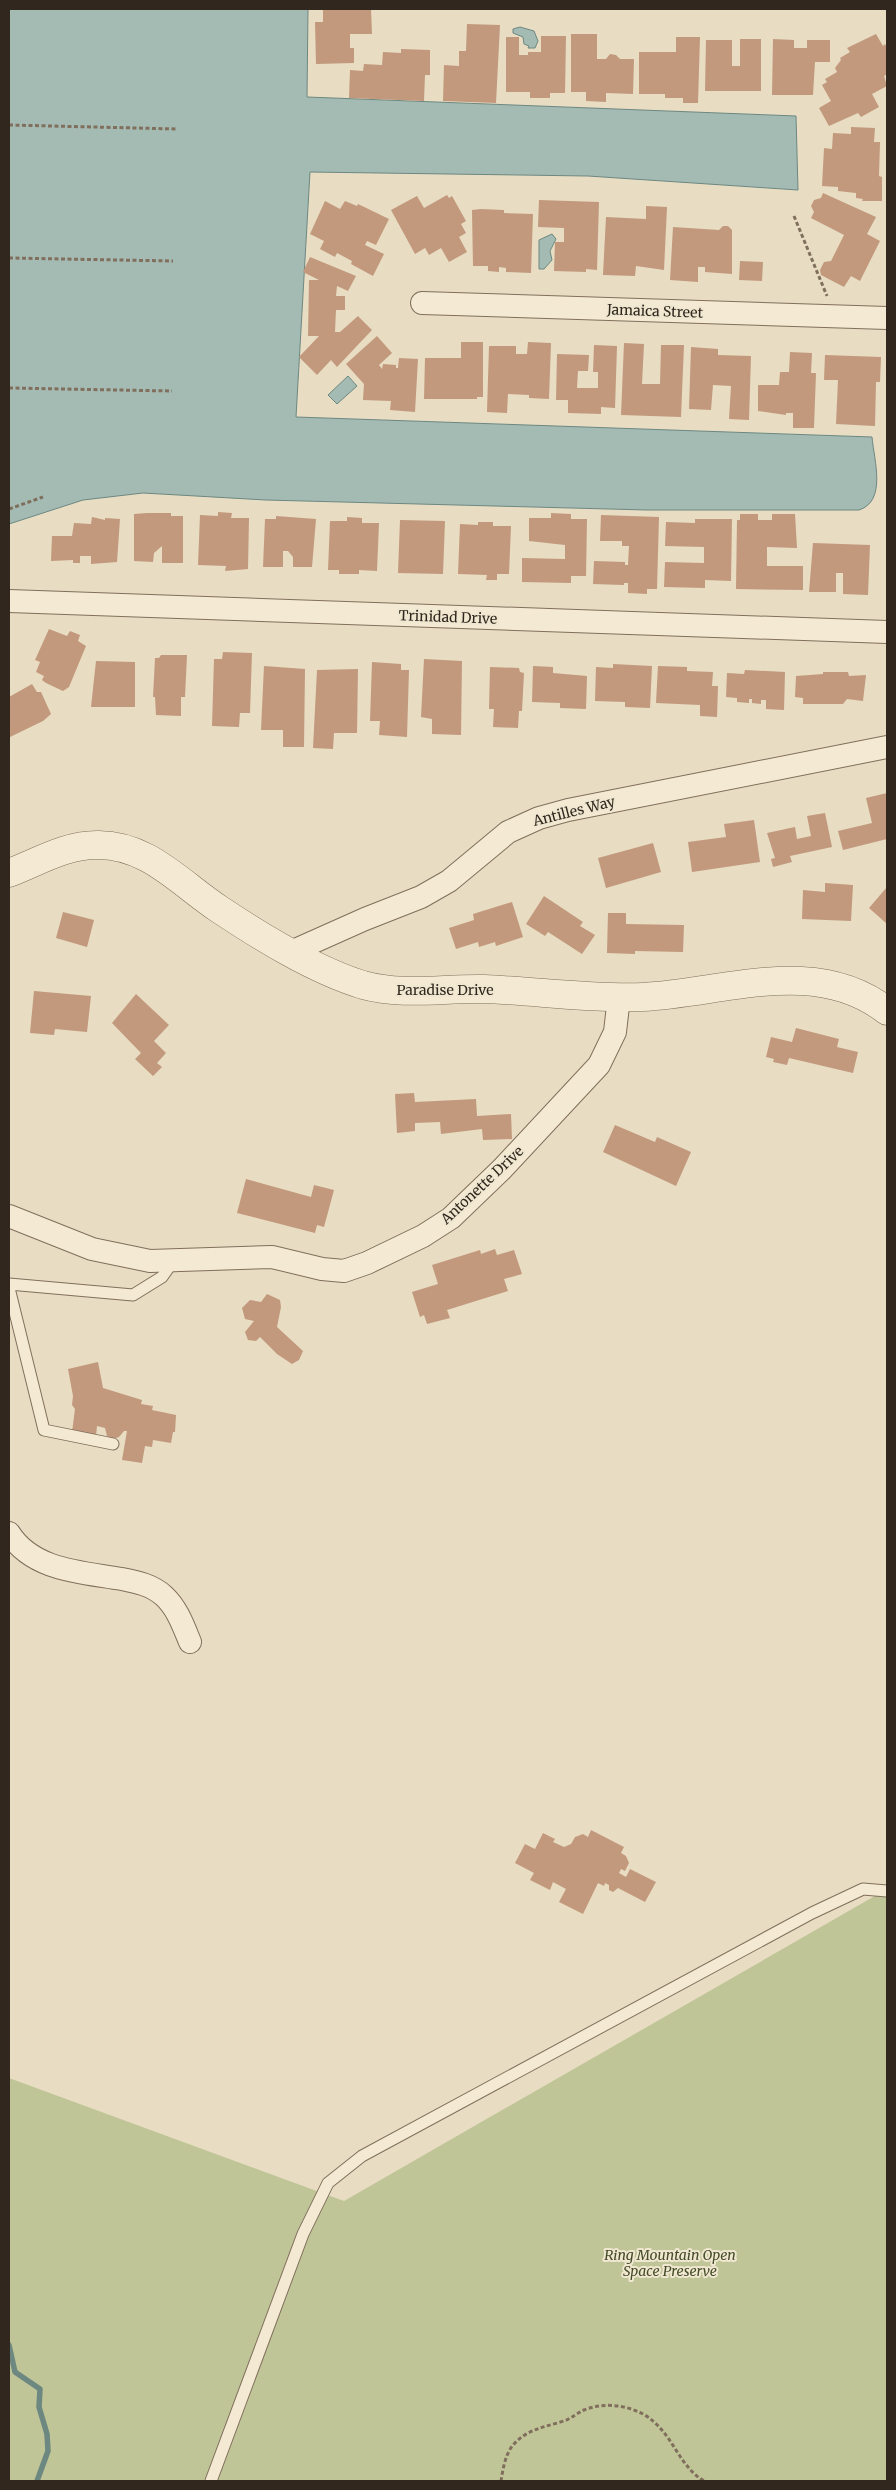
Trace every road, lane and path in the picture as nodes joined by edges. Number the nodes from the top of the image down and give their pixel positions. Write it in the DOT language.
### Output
graph roads {
  1 [pos="9,125"];
  2 [pos="178,129"];
  3 [pos="794,216"];
  4 [pos="9,258"];
  5 [pos="174,261"];
  6 [pos="828,298"];
  7 [pos="422,303"];
  8 [pos="887,318"];
  9 [pos="9,388"];
  10 [pos="172,391"];
  11 [pos="43,497"];
  12 [pos="9,509"];
  13 [pos="9,601"];
  14 [pos="887,632"];
  15 [pos="887,747"];
  16 [pos="9,873"];
  17 [pos="291,952"];
  18 [pos="619,997"];
  19 [pos="887,1011"];
  20 [pos="9,1216"];
  21 [pos="174,1260"];
  22 [pos="9,1284"];
  23 [pos="9,1288"];
  24 [pos="113,1444"];
  25 [pos="9,1534"];
  26 [pos="190,1642"];
  27 [pos="887,1891"];
  28 [pos="210,2481"];
  29 [pos="501,2481"];
  30 [pos="704,2481"];
  1 -- 2 [label="path"];
  3 -- 6 [label="path"];
  4 -- 5 [label="path"];
  7 -- 8 [label="street, Jamaica Street"];
  9 -- 10 [label="path"];
  11 -- 12 [label="path"];
  13 -- 14 [label="street, Trinidad Drive"];
  15 -- 17 [label="street, Antilles Way"];
  16 -- 17 [label="street, Paradise Drive"];
  17 -- 18 [label="street, Paradise Drive"];
  18 -- 19 [label="street, Paradise Drive"];
  18 -- 21 [label="street, Antonette Drive"];
  20 -- 21 [label="street, Antonette Drive"];
  21 -- 22 [label="lane"];
  23 -- 24 [label="lane"];
  25 -- 26 [label="street"];
  27 -- 28 [label="lane"];
  29 -- 30 [label="path"];
}
